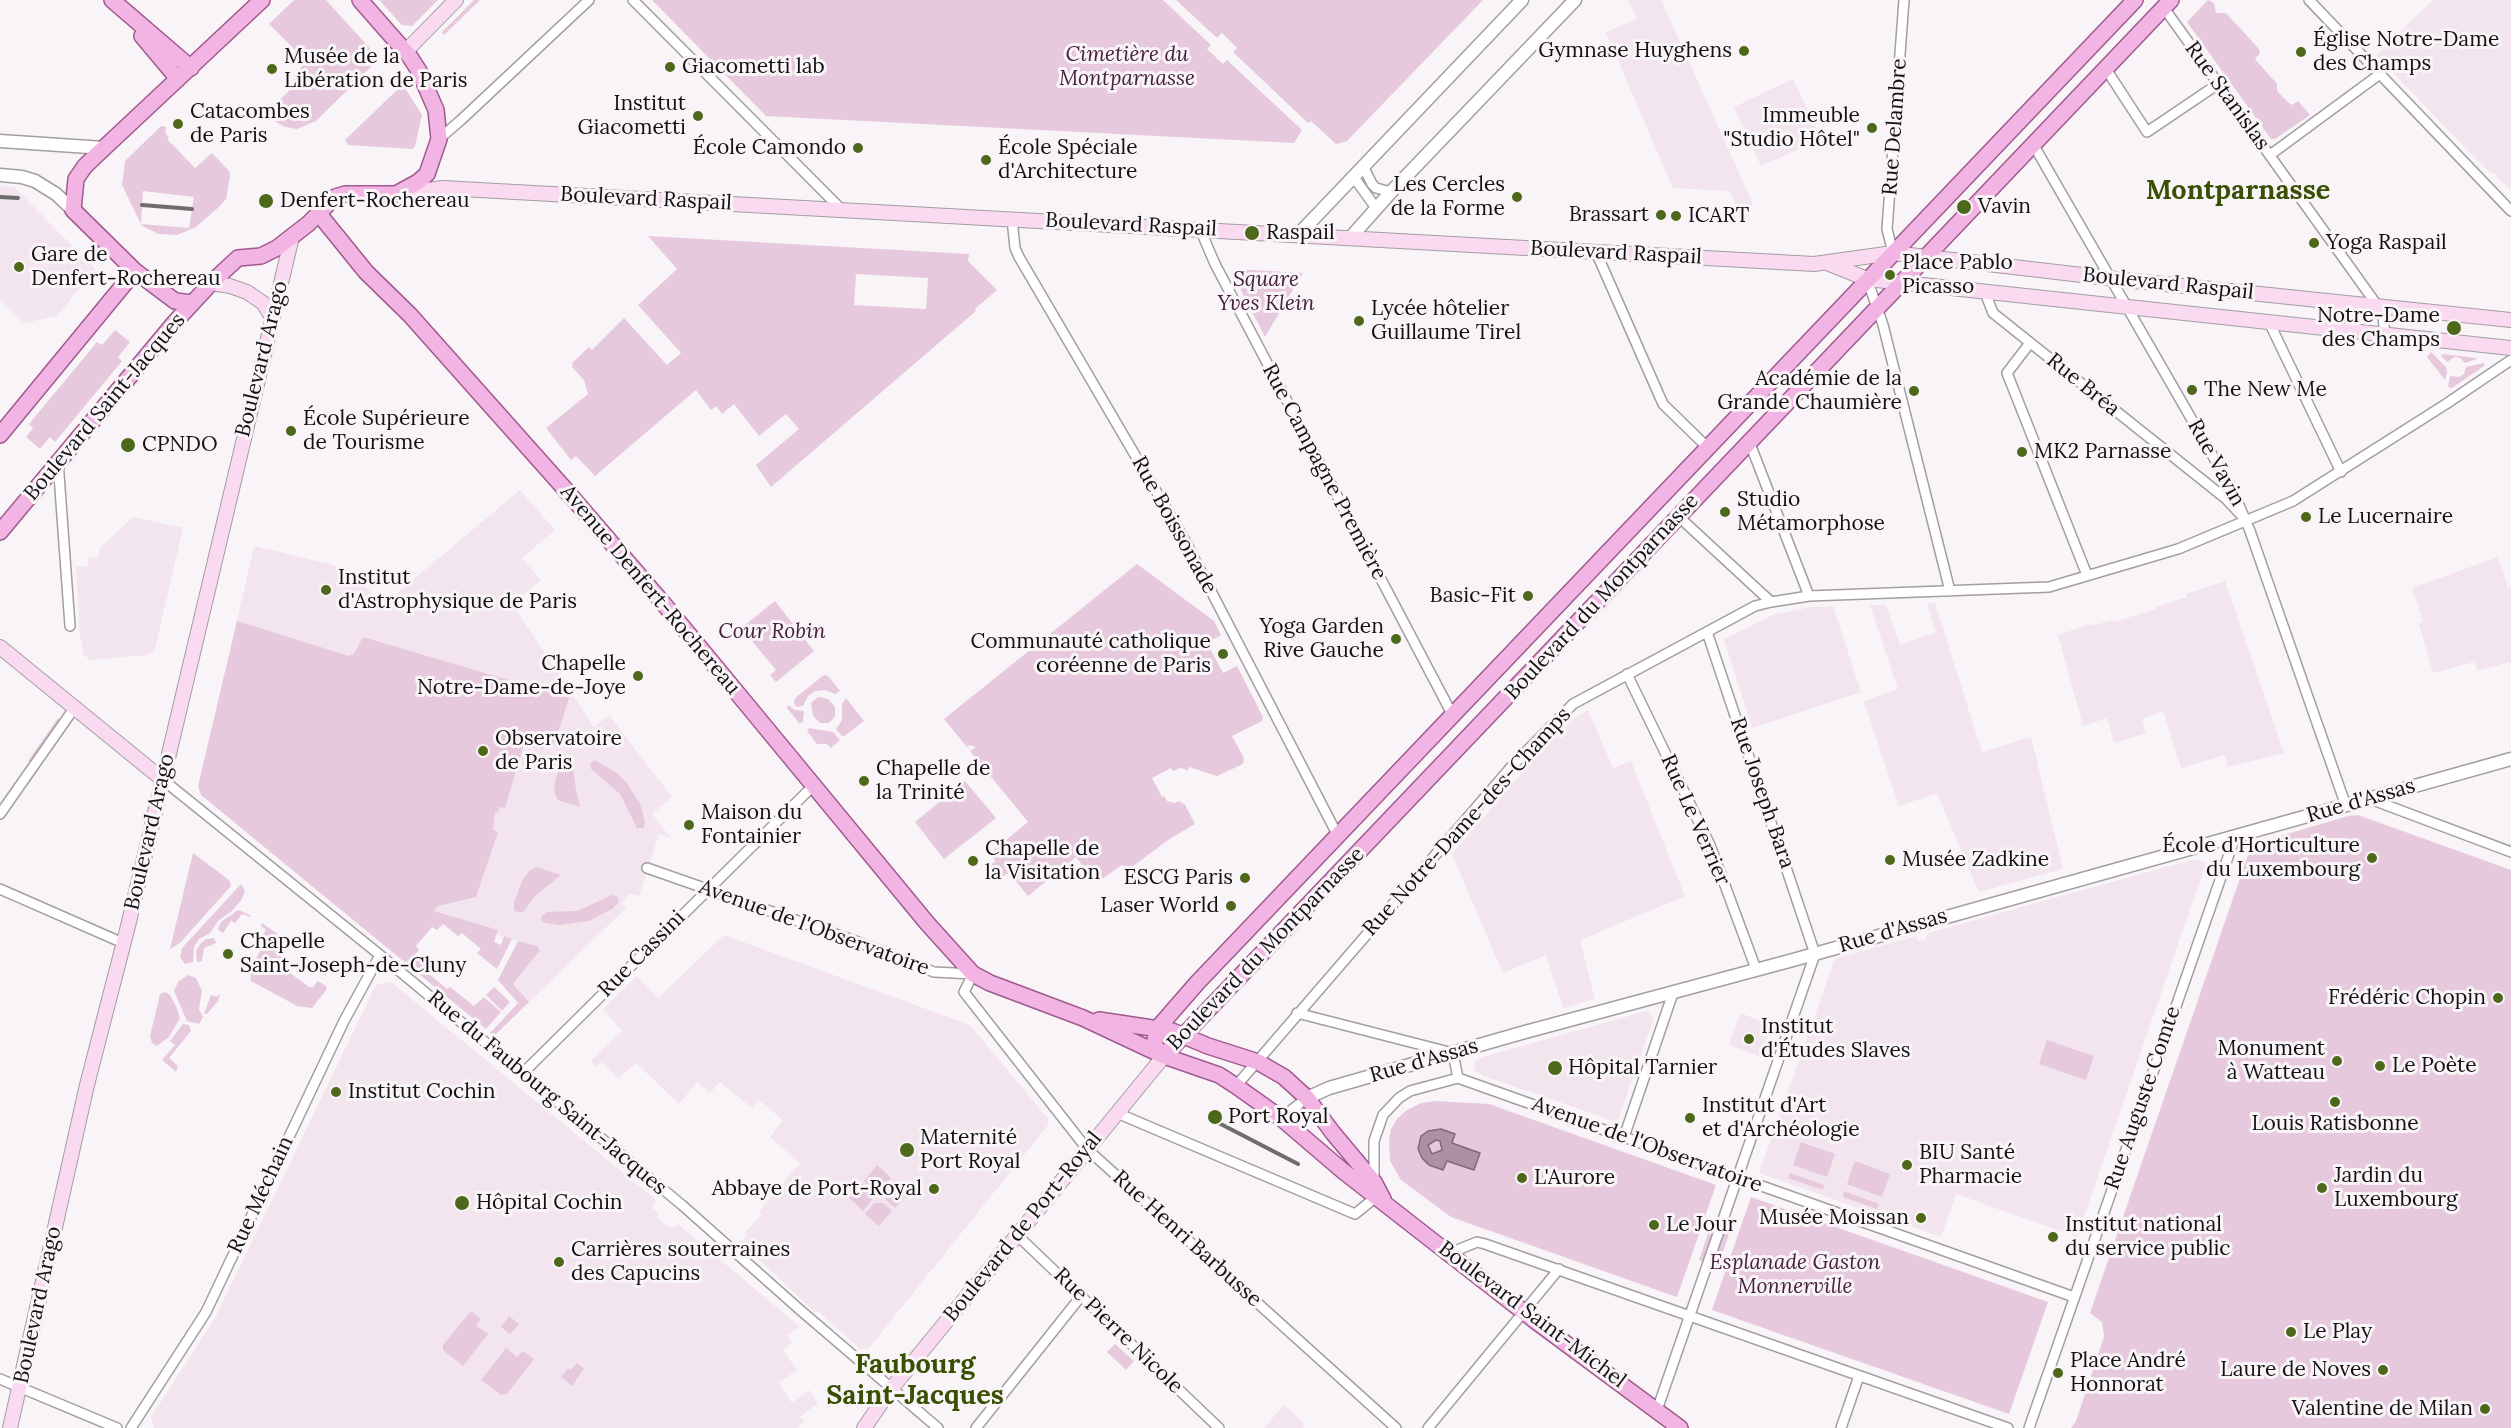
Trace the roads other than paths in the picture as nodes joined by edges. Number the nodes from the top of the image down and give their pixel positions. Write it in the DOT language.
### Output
graph roads {
  1 [pos="262,0"];
  2 [pos="360,0"];
  3 [pos="456,0"];
  4 [pos="589,0"];
  5 [pos="633,0"];
  6 [pos="1522,0"];
  7 [pos="1575,0"];
  8 [pos="1904,0"];
  9 [pos="2135,0"];
  10 [pos="2310,0"];
  11 [pos="114,2"];
  12 [pos="2168,4"];
  13 [pos="405,51"];
  14 [pos="191,68"];
  15 [pos="2106,69"];
  16 [pos="2380,74"];
  17 [pos="178,79"];
  18 [pos="2218,84"];
  19 [pos="439,139"];
  20 [pos="0,141"];
  21 [pos="2033,144"];
  22 [pos="104,148"];
  23 [pos="2270,155"];
  24 [pos="1364,166"];
  25 [pos="427,174"];
  26 [pos="0,175"];
  27 [pos="1353,176"];
  28 [pos="437,188"];
  29 [pos="1391,192"];
  30 [pos="396,194"];
  31 [pos="1376,208"];
  32 [pos="73,210"];
  33 [pos="842,210"];
  34 [pos="2511,211"];
  35 [pos="319,214"];
  36 [pos="1012,219"];
  37 [pos="1200,229"];
  38 [pos="1298,234"];
  39 [pos="292,237"];
  40 [pos="1351,237"];
  41 [pos="1596,252"];
  42 [pos="1893,253"];
  43 [pos="1927,256"];
  44 [pos="1826,263"];
  45 [pos="135,271"];
  46 [pos="2110,278"];
  47 [pos="1867,279"];
  48 [pos="1903,282"];
  49 [pos="211,283"];
  50 [pos="1984,290"];
  51 [pos="192,303"];
  52 [pos="2127,305"];
  53 [pos="2377,305"];
  54 [pos="1878,307"];
  55 [pos="272,317"];
  56 [pos="2268,320"];
  57 [pos="2511,320"];
  58 [pos="2385,334"];
  59 [pos="2030,343"];
  60 [pos="2511,348"];
  61 [pos="2511,360"];
  62 [pos="0,435"];
  63 [pos="1749,441"];
  64 [pos="1707,447"];
  65 [pos="58,461"];
  66 [pos="2341,472"];
  67 [pos="1678,516"];
  68 [pos="2246,521"];
  69 [pos="0,532"];
  70 [pos="2087,575"];
  71 [pos="1950,591"];
  72 [pos="1809,596"];
  73 [pos="1771,602"];
  74 [pos="70,626"];
  75 [pos="1707,632"];
  76 [pos="0,647"];
  77 [pos="1627,674"];
  78 [pos="75,707"];
  79 [pos="1452,714"];
  80 [pos="2511,759"];
  81 [pos="162,779"];
  82 [pos="813,786"];
  83 [pos="2370,800"];
  84 [pos="2346,806"];
  85 [pos="0,814"];
  86 [pos="1337,834"];
  87 [pos="2235,837"];
  88 [pos="2511,852"];
  89 [pos="647,868"];
  90 [pos="0,888"];
  91 [pos="708,889"];
  92 [pos="123,943"];
  93 [pos="1815,954"];
  94 [pos="380,955"];
  95 [pos="1756,969"];
  96 [pos="973,974"];
  97 [pos="1672,993"];
  98 [pos="1297,1013"];
  99 [pos="1083,1018"];
  100 [pos="1157,1029"];
  101 [pos="1184,1035"];
  102 [pos="1453,1053"];
  103 [pos="1164,1056"];
  104 [pos="1258,1062"];
  105 [pos="523,1073"];
  106 [pos="1458,1078"];
  107 [pos="1236,1086"];
  108 [pos="1307,1098"];
  109 [pos="1117,1113"];
  110 [pos="1281,1118"];
  111 [pos="1624,1137"];
  112 [pos="1087,1149"];
  113 [pos="1737,1177"];
  114 [pos="1378,1193"];
  115 [pos="1017,1235"];
  116 [pos="1450,1253"];
  117 [pos="1559,1269"];
  118 [pos="1082,1295"];
  119 [pos="2074,1297"];
  120 [pos="1525,1313"];
  121 [pos="1690,1316"];
  122 [pos="1859,1376"];
  123 [pos="0,1378"];
  124 [pos="20,1388"];
  125 [pos="891,1389"];
  126 [pos="1657,1410"];
  127 [pos="10,1428"];
  128 [pos="117,1428"];
  129 [pos="131,1428"];
  130 [pos="864,1428"];
  131 [pos="938,1428"];
  132 [pos="976,1428"];
  133 [pos="1219,1428"];
  134 [pos="1396,1428"];
  135 [pos="1428,1428"];
  136 [pos="1680,1428"];
  137 [pos="1841,1428"];
  138 [pos="2008,1428"];
  139 [pos="2029,1428"];
  1 -- 14 [label="main road"];
  2 -- 13 [label="main road"];
  3 -- 13 [label="main road"];
  4 -- 19 [label="street"];
  5 -- 33 [label="street"];
  6 -- 24 [label="street"];
  7 -- 29 [label="street"];
  8 -- 42 [label="street, Rue Delambre"];
  9 -- 42 [label="main road, Boulevard du Montparnasse"];
  10 -- 16 [label="street"];
  11 -- 14 [label="main road"];
  11 -- 17 [label="main road"];
  12 -- 15 [label="main road, Boulevard du Montparnasse"];
  12 -- 18 [label="street, Rue Stanislas"];
  13 -- 19 [label="main road"];
  14 -- 17 [label="main road"];
  15 -- 18 [label="street"];
  15 -- 21 [label="main road, Boulevard du Montparnasse"];
  16 -- 23 [label="street"];
  16 -- 34 [label="street"];
  17 -- 22 [label="main road"];
  18 -- 23 [label="street, Rue Stanislas"];
  19 -- 25 [label="main road"];
  20 -- 22 [label="street"];
  21 -- 43 [label="main road, Boulevard du Montparnasse"];
  21 -- 46 [label="street, Rue Vavin"];
  22 -- 32 [label="main road"];
  23 -- 53 [label="street, Rue Stanislas"];
  24 -- 27 [label="street"];
  24 -- 29 [label="street"];
  25 -- 28 [label="main road"];
  25 -- 30 [label="main road"];
  26 -- 32 [label="street"];
  27 -- 31 [label="street"];
  27 -- 38 [label="street"];
  28 -- 30 [label="main road, Boulevard Raspail"];
  28 -- 33 [label="main road, Boulevard Raspail"];
  29 -- 31 [label="street"];
  30 -- 35 [label="main road, Boulevard Saint-Jacques"];
  31 -- 40 [label="street"];
  32 -- 45 [label="main road"];
  33 -- 36 [label="main road, Boulevard Raspail"];
  35 -- 39 [label="main road, Boulevard Saint-Jacques"];
  35 -- 82 [label="main road, Avenue Denfert-Rochereau"];
  36 -- 37 [label="main road, Boulevard Raspail"];
  36 -- 86 [label="street, Rue Boissonade"];
  37 -- 38 [label="main road, Boulevard Raspail"];
  37 -- 79 [label="street, Rue Campagne Première"];
  38 -- 40 [label="main road, Boulevard Raspail"];
  39 -- 49 [label="main road, Boulevard Saint-Jacques"];
  39 -- 55 [label="main road, Boulevard Arago"];
  40 -- 41 [label="main road, Boulevard Raspail"];
  41 -- 44 [label="main road, Boulevard Raspail"];
  41 -- 64 [label="street"];
  42 -- 43 [label="main road, Boulevard Raspail"];
  42 -- 44 [label="main road, Boulevard Raspail"];
  42 -- 47 [label="main road, Boulevard du Montparnasse"];
  43 -- 46 [label="main road, Boulevard Raspail"];
  43 -- 48 [label="main road, Boulevard du Montparnasse"];
  44 -- 47 [label="main road, Boulevard Raspail"];
  45 -- 51 [label="main road"];
  45 -- 62 [label="main road"];
  46 -- 52 [label="street, Rue Vavin"];
  46 -- 53 [label="main road, Boulevard Raspail"];
  47 -- 48 [label="main road, Boulevard Raspail"];
  47 -- 54 [label="street"];
  47 -- 64 [label="main road, Boulevard du Montparnasse"];
  48 -- 50 [label="main road, Boulevard Raspail"];
  48 -- 54 [label="main road, Boulevard du Montparnasse"];
  49 -- 51 [label="main road, Boulevard Saint-Jacques"];
  49 -- 55 [label="main road"];
  50 -- 52 [label="main road, Boulevard Raspail"];
  50 -- 59 [label="street, Rue Bréa"];
  51 -- 65 [label="main road, Boulevard Saint-Jacques"];
  52 -- 56 [label="main road, Boulevard Raspail"];
  52 -- 68 [label="street, Rue Vavin"];
  53 -- 57 [label="main road, Boulevard Raspail"];
  53 -- 58 [label="street, Rue Stanislas"];
  54 -- 63 [label="main road, Boulevard du Montparnasse"];
  54 -- 71 [label="street"];
  55 -- 81 [label="main road, Boulevard Arago"];
  56 -- 58 [label="main road, Boulevard Raspail"];
  56 -- 66 [label="street"];
  58 -- 60 [label="main road, Boulevard Raspail"];
  59 -- 68 [label="street, Rue Bréa"];
  59 -- 70 [label="street"];
  61 -- 66 [label="street, Rue Notre-Dame-des-Champs"];
  63 -- 67 [label="main road, Boulevard du Montparnasse"];
  63 -- 72 [label="street"];
  64 -- 79 [label="main road, Boulevard du Montparnasse"];
  65 -- 69 [label="main road, Boulevard Saint-Jacques"];
  65 -- 74 [label="street"];
  66 -- 68 [label="street, Rue Notre-Dame-des-Champs"];
  67 -- 73 [label="street"];
  67 -- 101 [label="main road, Boulevard du Montparnasse"];
  68 -- 70 [label="street, Rue Notre-Dame-des-Champs"];
  68 -- 84 [label="street, Rue Vavin"];
  70 -- 71 [label="street, Rue Notre-Dame-des-Champs"];
  71 -- 72 [label="street, Rue Notre-Dame-des-Champs"];
  72 -- 73 [label="street, Rue Notre-Dame-des-Champs"];
  73 -- 75 [label="street, Rue Notre-Dame-des-Champs"];
  75 -- 77 [label="street, Rue Notre-Dame-des-Champs"];
  75 -- 93 [label="street, Rue Joseph Bara"];
  76 -- 78 [label="main road, Rue du Faubourg Saint-Jacques"];
  77 -- 95 [label="street, Rue Le Verrier"];
  77 -- 98 [label="street, Rue Notre-Dame-des-Champs"];
  78 -- 81 [label="main road, Rue du Faubourg Saint-Jacques"];
  78 -- 85 [label="street"];
  79 -- 86 [label="main road, Boulevard du Montparnasse"];
  80 -- 83 [label="street, Rue d'Assas"];
  81 -- 92 [label="main road, Boulevard Arago"];
  81 -- 94 [label="street, Rue du Faubourg Saint-Jacques"];
  82 -- 91 [label="street, Rue Cassini"];
  82 -- 96 [label="main road, Avenue Denfert-Rochereau"];
  83 -- 84 [label="street, Rue d'Assas"];
  83 -- 88 [label="street"];
  84 -- 87 [label="street, Rue d'Assas"];
  86 -- 100 [label="main road, Boulevard du Montparnasse"];
  87 -- 93 [label="street, Rue d'Assas"];
  87 -- 119 [label="street, Rue Auguste Comte"];
  89 -- 91 [label="street, Avenue de l'Observatoire"];
  90 -- 92 [label="street"];
  91 -- 96 [label="street, Avenue de l'Observatoire"];
  91 -- 105 [label="street, Rue Cassini"];
  92 -- 124 [label="main road, Boulevard Arago"];
  93 -- 95 [label="street, Rue d'Assas"];
  93 -- 113 [label="street"];
  94 -- 105 [label="street, Rue du Faubourg Saint-Jacques"];
  94 -- 129 [label="street, Rue Méchain"];
  95 -- 97 [label="street, Rue d'Assas"];
  96 -- 99 [label="main road, Avenue de l'Observatoire"];
  96 -- 112 [label="street, Rue Henri Barbusse"];
  97 -- 102 [label="street, Rue d'Assas"];
  97 -- 111 [label="street"];
  98 -- 102 [label="street"];
  98 -- 104 [label="street, Rue Notre-Dame-des-Champs"];
  99 -- 100 [label="main road, Avenue de l'Observatoire"];
  99 -- 103 [label="main road, Avenue de l'Observatoire"];
  100 -- 101 [label="main road, Avenue de l'Observatoire"];
  100 -- 103 [label="main road, Boulevard du Montparnasse"];
  101 -- 103 [label="main road, Boulevard du Montparnasse"];
  101 -- 104 [label="main road, Avenue de l'Observatoire"];
  102 -- 106 [label="street"];
  102 -- 108 [label="street, Rue d'Assas"];
  103 -- 107 [label="main road, Avenue de l'Observatoire"];
  103 -- 109 [label="main road, Boulevard de Port-Royal"];
  104 -- 107 [label="street, Rue Notre-Dame-des-Champs"];
  104 -- 108 [label="main road, Avenue de l'Observatoire"];
  105 -- 125 [label="street, Rue du Faubourg Saint-Jacques"];
  106 -- 111 [label="street, Avenue de l'Observatoire"];
  106 -- 114 [label="street"];
  107 -- 110 [label="main road, Avenue de l'Observatoire"];
  108 -- 110 [label="street, Rue d'Assas"];
  108 -- 114 [label="main road, Avenue de l'Observatoire"];
  109 -- 112 [label="main road, Boulevard de Port-Royal"];
  109 -- 114 [label="street"];
  110 -- 114 [label="main road, Avenue de l'Observatoire"];
  111 -- 113 [label="street, Avenue de l'Observatoire"];
  112 -- 115 [label="main road, Boulevard de Port-Royal"];
  112 -- 134 [label="street, Rue Henri Barbusse"];
  113 -- 119 [label="street, Avenue de l'Observatoire"];
  113 -- 121 [label="street"];
  114 -- 116 [label="main road, Boulevard Saint-Michel"];
  115 -- 118 [label="street, Rue Pierre Nicole"];
  115 -- 125 [label="main road, Boulevard de Port-Royal"];
  116 -- 117 [label="street"];
  116 -- 120 [label="main road, Boulevard Saint-Michel"];
  117 -- 120 [label="street"];
  117 -- 121 [label="street"];
  118 -- 132 [label="street"];
  118 -- 133 [label="street, Rue Pierre Nicole"];
  119 -- 139 [label="street, Rue Auguste Comte"];
  120 -- 126 [label="main road, Boulevard Saint-Michel"];
  120 -- 135 [label="street"];
  121 -- 122 [label="street"];
  121 -- 126 [label="street"];
  122 -- 137 [label="street"];
  122 -- 138 [label="street"];
  123 -- 124 [label="street"];
  124 -- 127 [label="main road, Boulevard Arago"];
  124 -- 128 [label="street"];
  125 -- 130 [label="main road, Boulevard de Port-Royal"];
  125 -- 131 [label="street, Rue du Faubourg Saint-Jacques"];
  126 -- 136 [label="main road, Boulevard Saint-Michel"];
}
